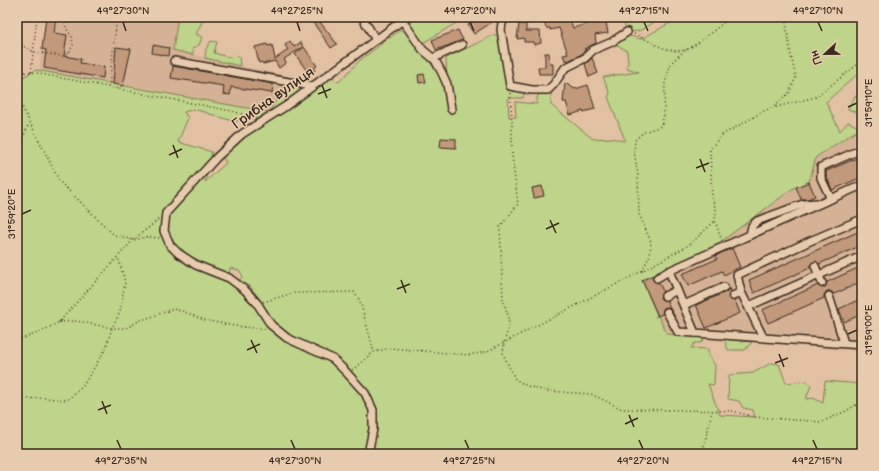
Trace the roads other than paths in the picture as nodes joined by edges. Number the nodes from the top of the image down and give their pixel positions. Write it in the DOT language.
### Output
graph roads {
  1 [pos="362,17"];
  2 [pos="506,17"];
  3 [pos="404,19"];
  4 [pos="627,32"];
  5 [pos="376,40"];
  6 [pos="462,45"];
  7 [pos="433,58"];
  8 [pos="174,62"];
  9 [pos="311,86"];
  10 [pos="451,109"];
  11 [pos="862,150"];
  12 [pos="862,185"];
  13 [pos="830,199"];
  14 [pos="862,219"];
  15 [pos="862,256"];
  16 [pos="815,266"];
  17 [pos="669,271"];
  18 [pos="819,275"];
  19 [pos="657,278"];
  20 [pos="822,284"];
  21 [pos="724,287"];
  22 [pos="677,290"];
  23 [pos="741,292"];
  24 [pos="665,296"];
  25 [pos="733,296"];
  26 [pos="829,296"];
  27 [pos="684,305"];
  28 [pos="749,306"];
  29 [pos="667,312"];
  30 [pos="695,333"];
  31 [pos="763,337"];
  32 [pos="844,343"];
  33 [pos="862,345"];
  34 [pos="368,454"];
  1 -- 5 [label="street"];
  2 -- 4 [label="street"];
  3 -- 5 [label="street, Грибна вулиця"];
  3 -- 7 [label="street"];
  5 -- 9 [label="street, Грибна вулиця"];
  6 -- 7 [label="street"];
  7 -- 10 [label="street"];
  8 -- 9 [label="street"];
  9 -- 34 [label="street, Грибна вулиця"];
  11 -- 13 [label="street"];
  12 -- 13 [label="street"];
  13 -- 17 [label="street"];
  14 -- 23 [label="street"];
  15 -- 18 [label="street"];
  16 -- 18 [label="street"];
  17 -- 19 [label="street"];
  17 -- 22 [label="street"];
  18 -- 20 [label="street"];
  18 -- 28 [label="street"];
  21 -- 27 [label="street"];
  22 -- 24 [label="street"];
  22 -- 27 [label="street"];
  23 -- 25 [label="street"];
  23 -- 28 [label="street"];
  26 -- 32 [label="street"];
  27 -- 30 [label="street"];
  28 -- 31 [label="street"];
  29 -- 30 [label="street"];
  30 -- 31 [label="street"];
  31 -- 32 [label="street"];
  32 -- 33 [label="street"];
}
